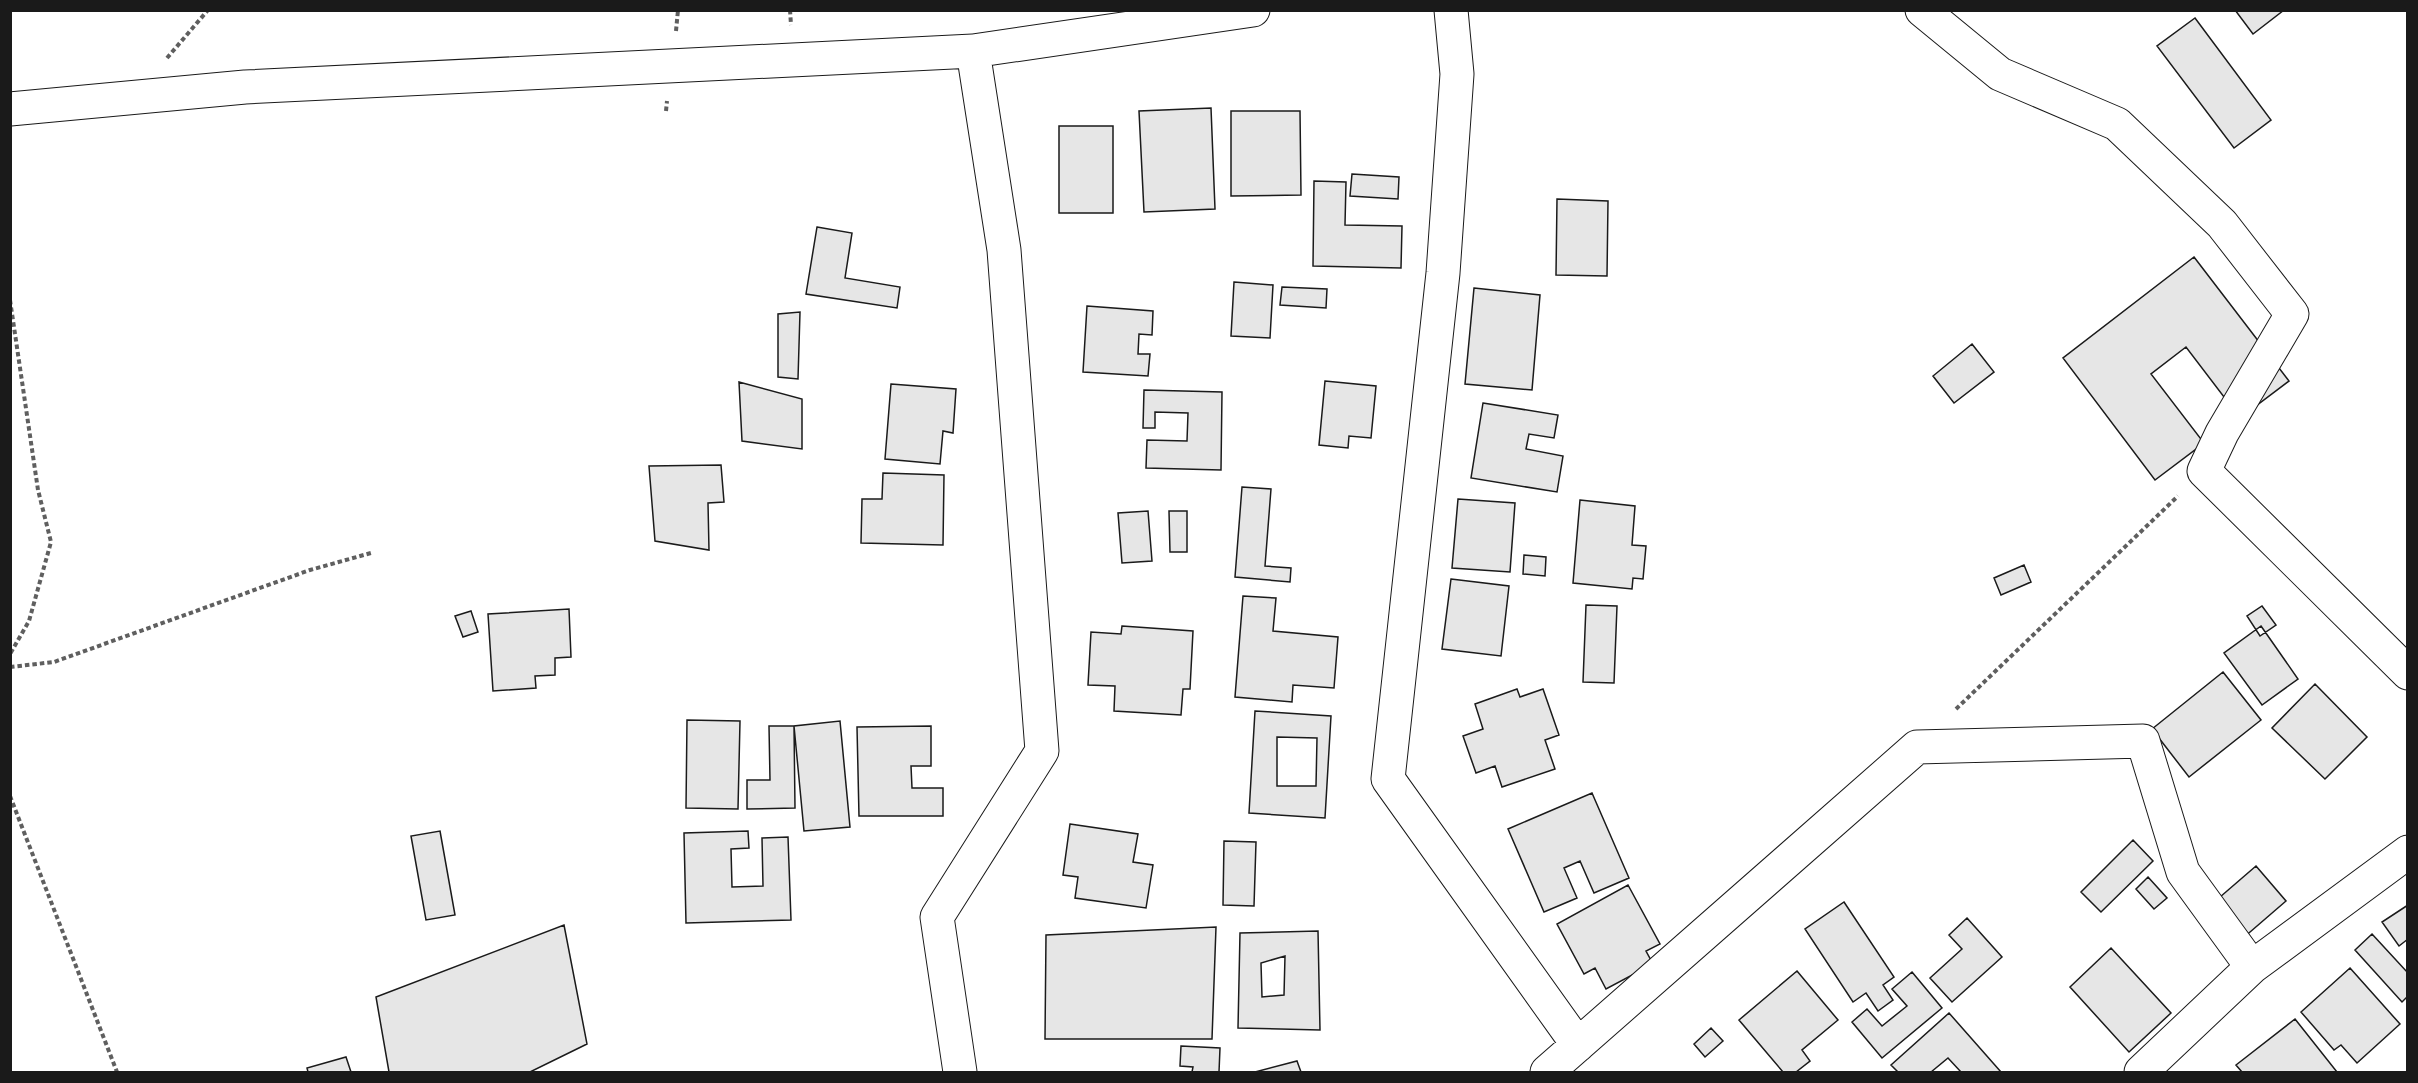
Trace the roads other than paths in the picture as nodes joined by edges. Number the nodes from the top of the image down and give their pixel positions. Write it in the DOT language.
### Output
graph roads {
  1 [pos="1253,10"];
  2 [pos="1451,10"];
  3 [pos="1922,10"];
  4 [pos="973,51"];
  5 [pos="10,109"];
  6 [pos="2408,673"];
  7 [pos="2408,852"];
  8 [pos="2252,967"];
  9 [pos="1578,1046"];
  10 [pos="960,1072"];
  11 [pos="1547,1072"];
  12 [pos="2141,1072"];
  1 -- 4 [label="street"];
  2 -- 9 [label="street"];
  3 -- 6 [label="street"];
  4 -- 5 [label="street"];
  4 -- 10 [label="street"];
  7 -- 8 [label="street"];
  8 -- 9 [label="street"];
  8 -- 12 [label="street"];
  9 -- 11 [label="street"];
}
